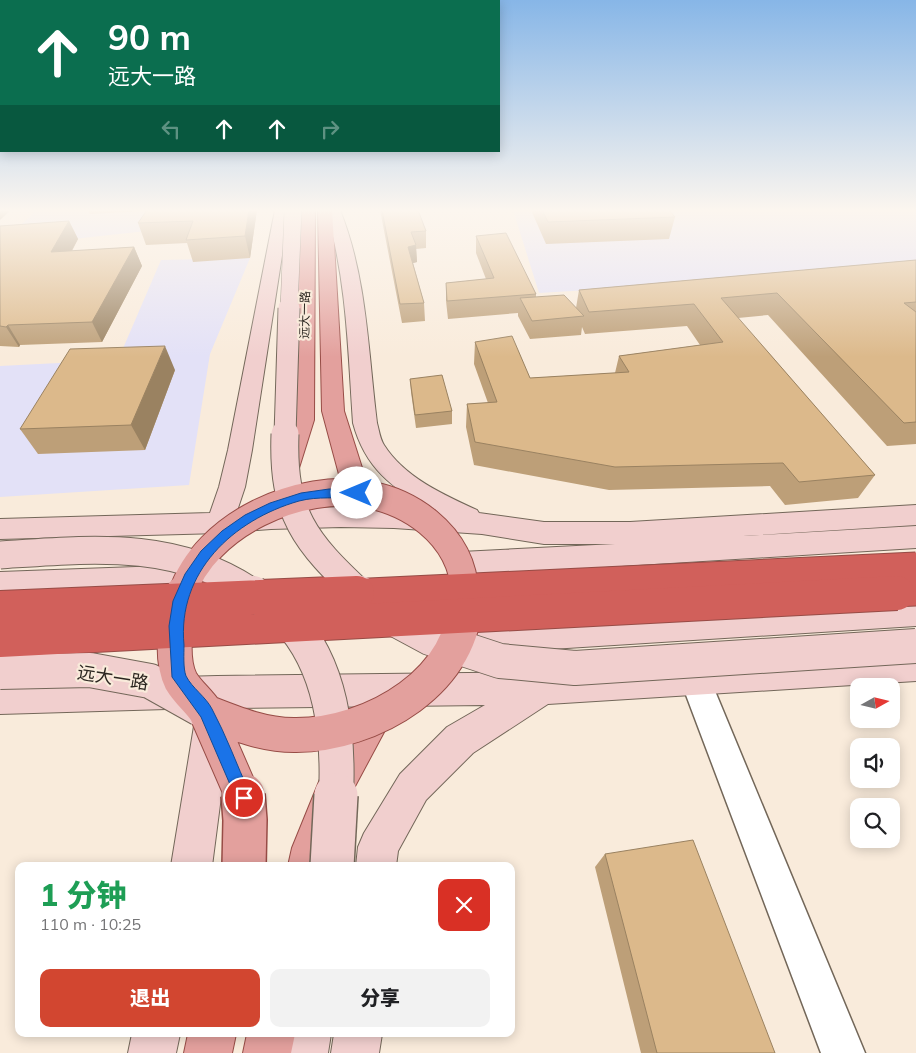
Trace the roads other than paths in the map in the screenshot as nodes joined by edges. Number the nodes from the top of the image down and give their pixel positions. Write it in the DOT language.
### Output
graph roads {
  1 [pos="273,259"];
  2 [pos="291,259"];
  3 [pos="307,259"];
  4 [pos="327,259"];
  5 [pos="347,259"];
  6 [pos="357,493"];
  7 [pos="274,505"];
  8 [pos="916,515"];
  9 [pos="220,523"];
  10 [pos="482,524"];
  11 [pos="0,529"];
  12 [pos="916,538"];
  13 [pos="0,555"];
  14 [pos="461,564"];
  15 [pos="916,566"];
  16 [pos="190,577"];
  17 [pos="0,584"];
  18 [pos="916,592"];
  19 [pos="0,608"];
  20 [pos="916,613"];
  21 [pos="0,640"];
  22 [pos="456,641"];
  23 [pos="916,646"];
  24 [pos="916,666"];
  25 [pos="0,672"];
  26 [pos="695,679"];
  27 [pos="544,688"];
  28 [pos="0,698"];
  29 [pos="211,702"];
  30 [pos="373,719"];
  31 [pos="192,862"];
  32 [pos="244,862"];
  33 [pos="309,862"];
  34 [pos="332,862"];
  35 [pos="376,862"];
  36 [pos="155,1037"];
  37 [pos="211,1037"];
  38 [pos="270,1037"];
  39 [pos="306,1037"];
  40 [pos="358,1037"];
  41 [pos="152,1053"];
  42 [pos="208,1053"];
  43 [pos="267,1053"];
  44 [pos="304,1053"];
  45 [pos="355,1053"];
  46 [pos="843,1053"];
  1 -- 9 [label="main road"];
  2 -- 23 [label="main road, bridge"];
  3 -- 7 [label="main road, 远大一路, bridge"];
  4 -- 6 [label="main road, 远大一路"];
  5 -- 10 [label="main road"];
  6 -- 7 [label="main road, bridge"];
  6 -- 14 [label="main road, bridge"];
  7 -- 16 [label="main road, bridge"];
  8 -- 10 [label="main road"];
  9 -- 10 [label="main road"];
  9 -- 11 [label="main road"];
  12 -- 14 [label="main road"];
  13 -- 34 [label="main road, bridge"];
  14 -- 22 [label="main road, bridge"];
  15 -- 19 [label="highway, bridge"];
  16 -- 17 [label="main road"];
  16 -- 29 [label="main road, bridge"];
  18 -- 21 [label="highway, bridge"];
  20 -- 22 [label="main road"];
  22 -- 30 [label="main road, bridge"];
  24 -- 26 [label="main road"];
  25 -- 29 [label="main road, 远大一路, bridge"];
  26 -- 27 [label="main road"];
  26 -- 46 [label="street"];
  27 -- 29 [label="main road"];
  27 -- 35 [label="main road"];
  28 -- 29 [label="main road"];
  29 -- 30 [label="main road, bridge"];
  29 -- 31 [label="main road"];
  29 -- 32 [label="main road, bridge"];
  30 -- 33 [label="main road, bridge"];
  36 -- 41 [label="main road"];
  37 -- 42 [label="main road"];
  38 -- 43 [label="main road"];
  39 -- 44 [label="main road"];
  40 -- 45 [label="main road"];
}
